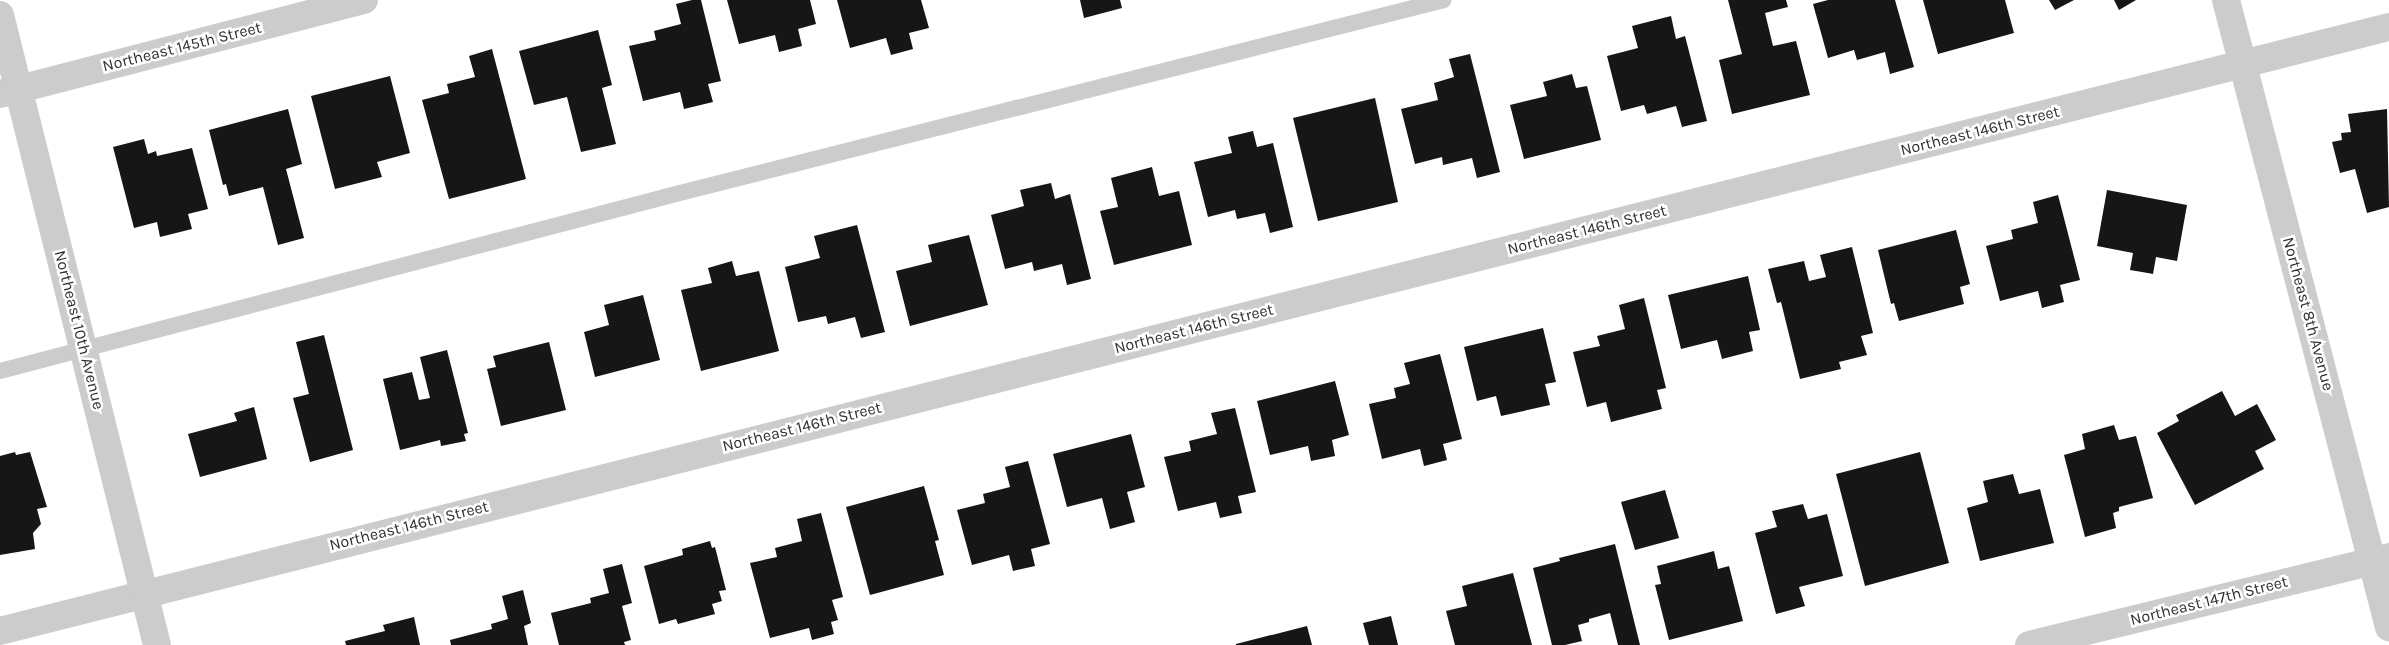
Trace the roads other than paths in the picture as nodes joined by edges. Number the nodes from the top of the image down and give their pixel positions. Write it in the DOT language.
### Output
graph roads {
  1 [pos="364,0"];
  2 [pos="1444,0"];
  3 [pos="2226,0"];
  4 [pos="0,15"];
  5 [pos="2389,27"];
  6 [pos="2243,65"];
  7 [pos="10,92"];
  8 [pos="84,350"];
  9 [pos="0,371"];
  10 [pos="2380,559"];
  11 [pos="144,593"];
  12 [pos="2389,627"];
  13 [pos="0,631"];
  14 [pos="157,645"];
  15 [pos="2029,645"];
  1 -- 7 [label="street, Northeast 145th Street"];
  2 -- 8 [label="lane"];
  3 -- 6 [label="street, Northeast 8th Avenue"];
  4 -- 7 [label="street, Northeast 10th Avenue"];
  5 -- 6 [label="street, Northeast 146th Street"];
  6 -- 10 [label="street, Northeast 8th Avenue"];
  6 -- 11 [label="street, Northeast 146th Street"];
  7 -- 8 [label="street, Northeast 10th Avenue"];
  8 -- 9 [label="lane"];
  8 -- 11 [label="street, Northeast 10th Avenue"];
  10 -- 12 [label="street, Northeast 8th Avenue"];
  10 -- 15 [label="street, Northeast 147th Street"];
  11 -- 13 [label="street, Northeast 146th Street"];
  11 -- 14 [label="street, Northeast 10th Avenue"];
}
